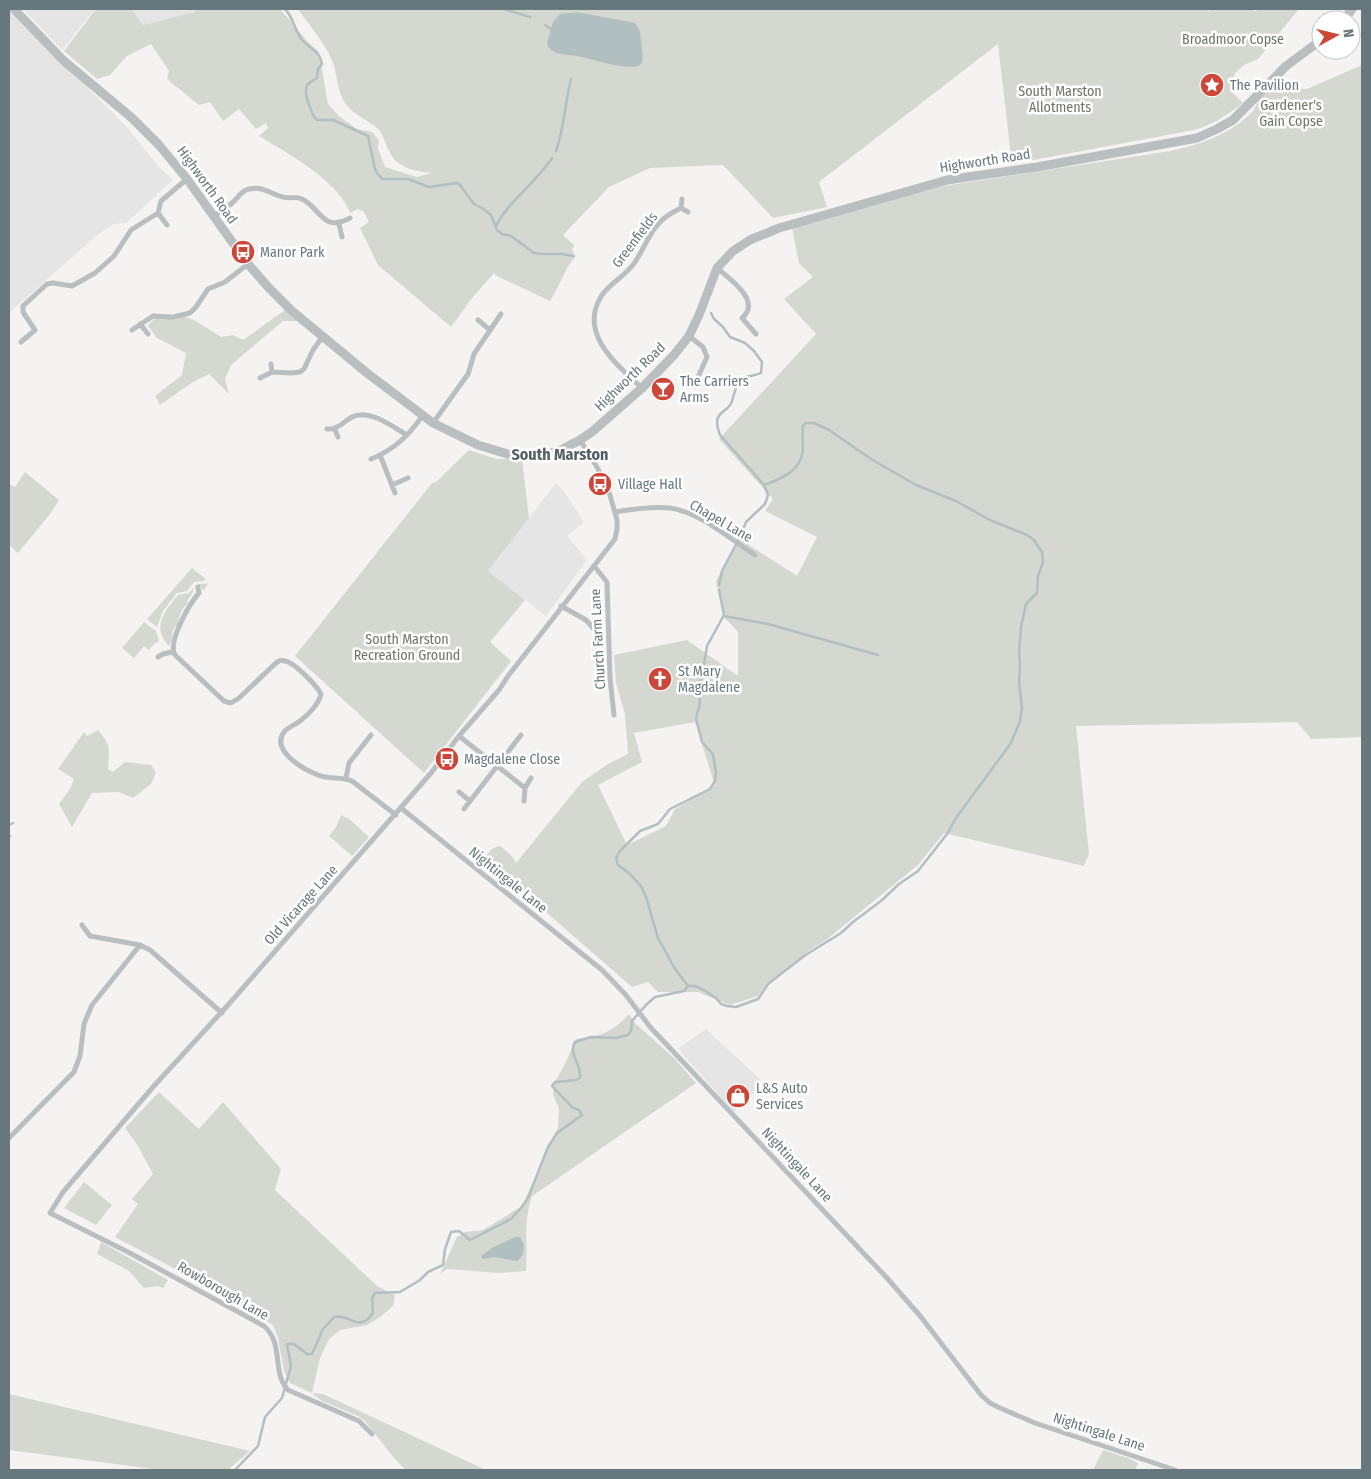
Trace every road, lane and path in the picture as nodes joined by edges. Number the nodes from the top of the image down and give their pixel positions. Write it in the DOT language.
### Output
graph roads {
  1 [pos="14,9"];
  2 [pos="1311,47"];
  3 [pos="187,179"];
  4 [pos="682,199"];
  5 [pos="681,208"];
  6 [pos="688,212"];
  7 [pos="158,213"];
  8 [pos="213,217"];
  9 [pos="350,218"];
  10 [pos="339,224"];
  11 [pos="167,225"];
  12 [pos="342,238"];
  13 [pos="248,264"];
  14 [pos="717,268"];
  15 [pos="501,314"];
  16 [pos="478,320"];
  17 [pos="140,324"];
  18 [pos="132,330"];
  19 [pos="490,330"];
  20 [pos="148,334"];
  21 [pos="756,334"];
  22 [pos="323,336"];
  23 [pos="689,336"];
  24 [pos="21,342"];
  25 [pos="271,364"];
  26 [pos="272,372"];
  27 [pos="260,378"];
  28 [pos="694,386"];
  29 [pos="642,388"];
  30 [pos="422,416"];
  31 [pos="433,423"];
  32 [pos="327,429"];
  33 [pos="335,430"];
  34 [pos="407,435"];
  35 [pos="338,437"];
  36 [pos="580,440"];
  37 [pos="380,455"];
  38 [pos="371,459"];
  39 [pos="408,478"];
  40 [pos="392,486"];
  41 [pos="395,494"];
  42 [pos="615,512"];
  43 [pos="755,555"];
  44 [pos="594,566"];
  45 [pos="198,587"];
  46 [pos="562,606"];
  47 [pos="595,630"];
  48 [pos="172,652"];
  49 [pos="158,657"];
  50 [pos="614,716"];
  51 [pos="522,734"];
  52 [pos="371,735"];
  53 [pos="459,736"];
  54 [pos="497,767"];
  55 [pos="346,778"];
  56 [pos="531,778"];
  57 [pos="525,788"];
  58 [pos="459,792"];
  59 [pos="470,801"];
  60 [pos="524,801"];
  61 [pos="401,808"];
  62 [pos="464,809"];
  63 [pos="396,815"];
  64 [pos="82,925"];
  65 [pos="140,945"];
  66 [pos="222,1012"];
  67 [pos="9,1138"];
  68 [pos="50,1213"];
  69 [pos="372,1434"];
  70 [pos="1175,1470"];
  1 -- 3 [label="street, Highworth Road"];
  2 -- 14 [label="street, Highworth Road"];
  3 -- 7 [label="street"];
  3 -- 8 [label="street, Highworth Road"];
  4 -- 5 [label="street"];
  5 -- 6 [label="street"];
  5 -- 29 [label="street, Greenfields"];
  7 -- 11 [label="street"];
  7 -- 24 [label="street"];
  8 -- 10 [label="street"];
  8 -- 13 [label="street, Highworth Road"];
  9 -- 10 [label="street"];
  10 -- 12 [label="street"];
  13 -- 17 [label="street"];
  13 -- 22 [label="street, Highworth Road"];
  14 -- 21 [label="street"];
  14 -- 23 [label="street, Highworth Road"];
  15 -- 19 [label="street"];
  16 -- 19 [label="street"];
  17 -- 18 [label="street"];
  17 -- 20 [label="street"];
  19 -- 31 [label="street"];
  22 -- 26 [label="street"];
  22 -- 30 [label="street, Highworth Road"];
  23 -- 28 [label="street"];
  23 -- 29 [label="street, Highworth Road"];
  25 -- 26 [label="street"];
  26 -- 27 [label="street"];
  29 -- 36 [label="street, Highworth Road"];
  30 -- 31 [label="street, Highworth Road"];
  30 -- 34 [label="street"];
  31 -- 36 [label="street, Highworth Road"];
  32 -- 33 [label="street"];
  33 -- 34 [label="street"];
  33 -- 35 [label="street"];
  34 -- 37 [label="street"];
  36 -- 42 [label="street, Old Vicarage Lane"];
  37 -- 38 [label="street"];
  37 -- 40 [label="street"];
  39 -- 40 [label="street"];
  40 -- 41 [label="street"];
  42 -- 43 [label="street, Chapel Lane"];
  42 -- 44 [label="street, Old Vicarage Lane"];
  44 -- 46 [label="street, Old Vicarage Lane"];
  44 -- 50 [label="street, Church Farm Lane"];
  45 -- 48 [label="street"];
  46 -- 47 [label="street"];
  46 -- 53 [label="street, Old Vicarage Lane"];
  48 -- 49 [label="street"];
  48 -- 55 [label="street"];
  51 -- 54 [label="street"];
  52 -- 55 [label="street"];
  53 -- 54 [label="street"];
  53 -- 61 [label="street, Old Vicarage Lane"];
  54 -- 57 [label="street"];
  54 -- 59 [label="street"];
  55 -- 63 [label="street"];
  56 -- 57 [label="street"];
  57 -- 60 [label="street"];
  58 -- 59 [label="street"];
  59 -- 62 [label="street"];
  61 -- 63 [label="street, Old Vicarage Lane"];
  61 -- 70 [label="street, Nightingale Lane"];
  63 -- 66 [label="street, Old Vicarage Lane"];
  64 -- 65 [label="street"];
  65 -- 66 [label="street"];
  65 -- 67 [label="street"];
  66 -- 68 [label="street, Old Vicarage Lane"];
  68 -- 69 [label="street, Rowborough Lane"];
}
